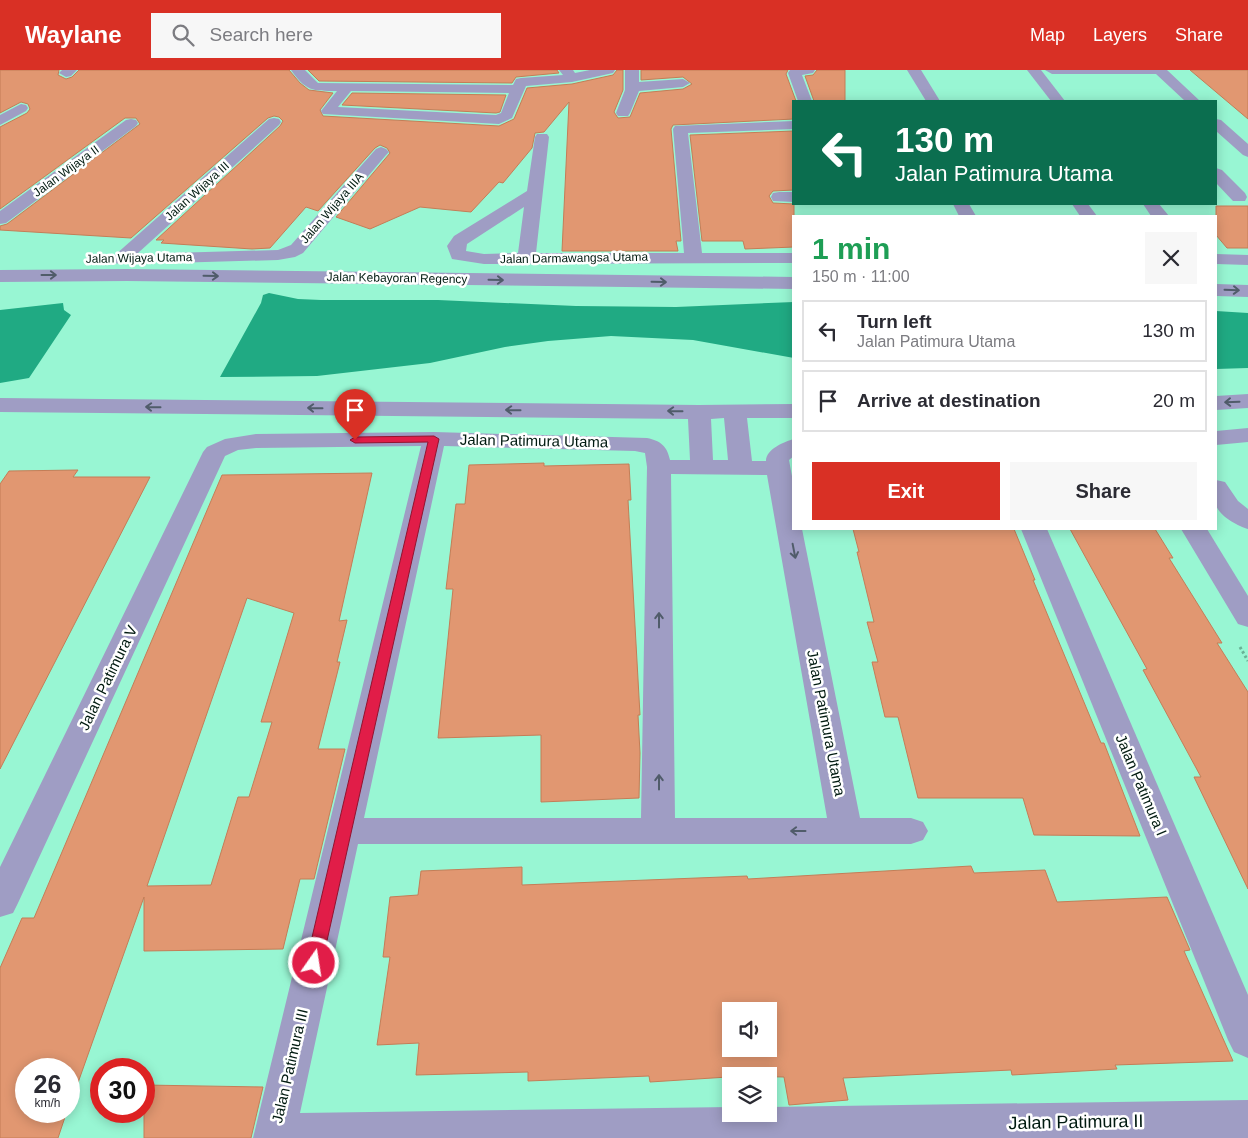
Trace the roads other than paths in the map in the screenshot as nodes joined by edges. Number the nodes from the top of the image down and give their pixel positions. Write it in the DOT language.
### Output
graph roads {
  1 [pos="298,70"];
  2 [pos="608,70"];
  3 [pos="632,70"];
  4 [pos="808,70"];
  5 [pos="914,70"];
  6 [pos="1034,70"];
  7 [pos="1052,70"];
  8 [pos="1159,70"];
  9 [pos="569,74"];
  10 [pos="683,83"];
  11 [pos="632,87"];
  12 [pos="346,89"];
  13 [pos="517,89"];
  14 [pos="805,100"];
  15 [pos="932,100"];
  16 [pos="1057,100"];
  17 [pos="1192,100"];
  18 [pos="21,108"];
  19 [pos="623,112"];
  20 [pos="0,122"];
  21 [pos="274,122"];
  22 [pos="131,123"];
  23 [pos="1217,124"];
  24 [pos="792,125"];
  25 [pos="542,137"];
  26 [pos="1217,144"];
  27 [pos="1245,147"];
  28 [pos="381,152"];
  29 [pos="1217,174"];
  30 [pos="534,194"];
  31 [pos="1217,197"];
  32 [pos="1244,197"];
  33 [pos="0,219"];
  34 [pos="278,255"];
  35 [pos="693,257"];
  36 [pos="28,258"];
  37 [pos="792,258"];
  38 [pos="121,259"];
  39 [pos="526,259"];
  40 [pos="1217,259"];
  41 [pos="1248,260"];
  42 [pos="0,276"];
  43 [pos="792,283"];
  44 [pos="1217,290"];
  45 [pos="1248,291"];
  46 [pos="1248,401"];
  47 [pos="1217,403"];
  48 [pos="0,405"];
  49 [pos="792,410"];
  50 [pos="699,412"];
  51 [pos="735,412"];
  52 [pos="1248,435"];
  53 [pos="1217,438"];
  54 [pos="434,439"];
  55 [pos="216,452"];
  56 [pos="786,457"];
  57 [pos="659,467"];
  58 [pos="702,467"];
  59 [pos="741,468"];
  60 [pos="1217,488"];
  61 [pos="792,494"];
  62 [pos="1248,521"];
  63 [pos="798,530"];
  64 [pos="1034,530"];
  65 [pos="1195,530"];
  66 [pos="1248,618"];
  67 [pos="345,831"];
  68 [pos="658,831"];
  69 [pos="846,831"];
  70 [pos="911,831"];
  71 [pos="0,903"];
  72 [pos="1248,1040"];
  73 [pos="1248,1120"];
  74 [pos="274,1136"];
  1 -- 12 [label="street"];
  2 -- 9 [label="street"];
  3 -- 11 [label="street"];
  4 -- 14 [label="street"];
  5 -- 15 [label="street"];
  6 -- 16 [label="street"];
  7 -- 8 [label="street"];
  8 -- 17 [label="street"];
  9 -- 13 [label="street"];
  10 -- 11 [label="street"];
  11 -- 19 [label="street"];
  12 -- 13 [label="street"];
  12 -- 13 [label="street"];
  18 -- 20 [label="street"];
  21 -- 38 [label="street, Jalan Wijaya III"];
  22 -- 33 [label="street, Jalan Wijaya II"];
  23 -- 27 [label="street"];
  24 -- 35 [label="street"];
  25 -- 30 [label="street"];
  26 -- 27 [label="street"];
  28 -- 34 [label="street, Jalan Wijaya IIIA"];
  29 -- 32 [label="street"];
  30 -- 39 [label="street"];
  30 -- 39 [label="street, Jalan Darmawangsa Utama"];
  31 -- 32 [label="street"];
  34 -- 38 [label="street, Jalan Wijaya Utama"];
  35 -- 37 [label="street, Jalan Darmawangsa Utama"];
  35 -- 39 [label="street, Jalan Darmawangsa Utama"];
  36 -- 38 [label="street, Jalan Wijaya Utama"];
  40 -- 41 [label="street"];
  42 -- 43 [label="street, Jalan Kebayoran Regency, one-way"];
  44 -- 45 [label="street, one-way"];
  46 -- 47 [label="street, one-way"];
  50 -- 48 [label="street, one-way"];
  49 -- 51 [label="street"];
  50 -- 51 [label="street"];
  50 -- 58 [label="street"];
  51 -- 59 [label="street"];
  52 -- 53 [label="street"];
  54 -- 55 [label="street, Jalan Patimura Utama"];
  54 -- 57 [label="street, Jalan Patimura Utama"];
  54 -- 67 [label="street, Jalan Patimura III"];
  55 -- 71 [label="street, Jalan Patimura V"];
  56 -- 59 [label="street, Jalan Patimura Utama"];
  56 -- 61 [label="street, Jalan Patimura Utama, one-way"];
  57 -- 58 [label="street, Jalan Patimura Utama"];
  68 -- 57 [label="street, Jalan Patimura Utama, one-way"];
  58 -- 59 [label="street, Jalan Patimura Utama"];
  60 -- 62 [label="street"];
  63 -- 69 [label="street, Jalan Patimura Utama, one-way"];
  64 -- 72 [label="street, Jalan Patimura I"];
  65 -- 66 [label="street"];
  67 -- 68 [label="street"];
  67 -- 74 [label="street, Jalan Patimura III"];
  69 -- 68 [label="street, one-way"];
  69 -- 70 [label="street"];
  73 -- 74 [label="street, Jalan Patimura II"];
}
